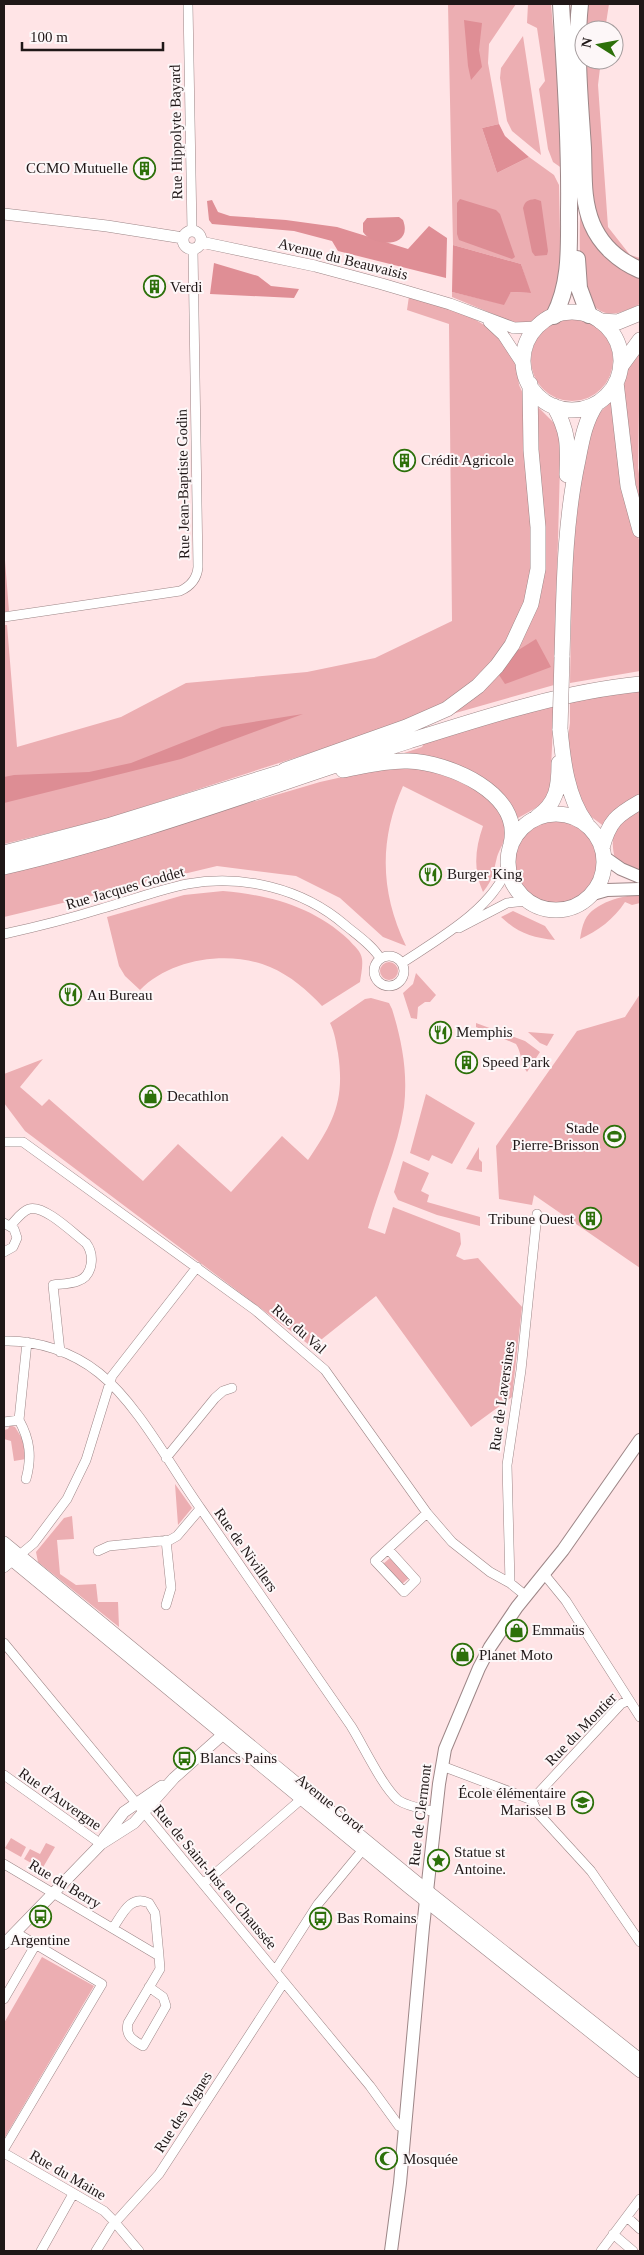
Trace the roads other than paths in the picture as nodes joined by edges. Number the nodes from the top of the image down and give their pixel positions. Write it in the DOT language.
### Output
graph roads {
  1 [pos="188,4"];
  2 [pos="561,4"];
  3 [pos="580,4"];
  4 [pos="580,116"];
  5 [pos="4,214"];
  6 [pos="187,234"];
  7 [pos="197,246"];
  8 [pos="640,270"];
  9 [pos="475,312"];
  10 [pos="640,313"];
  11 [pos="554,316"];
  12 [pos="595,318"];
  13 [pos="538,326"];
  14 [pos="640,340"];
  15 [pos="621,366"];
  16 [pos="524,367"];
  17 [pos="616,382"];
  18 [pos="530,384"];
  19 [pos="597,403"];
  20 [pos="554,406"];
  21 [pos="567,524"];
  22 [pos="640,530"];
  23 [pos="4,617"];
  24 [pos="640,677"];
  25 [pos="640,684"];
  26 [pos="560,729"];
  27 [pos="264,777"];
  28 [pos="240,798"];
  29 [pos="640,802"];
  30 [pos="534,819"];
  31 [pos="590,828"];
  32 [pos="511,844"];
  33 [pos="603,852"];
  34 [pos="4,853"];
  35 [pos="508,866"];
  36 [pos="4,867"];
  37 [pos="640,876"];
  38 [pos="640,889"];
  39 [pos="593,894"];
  40 [pos="526,901"];
  41 [pos="448,933"];
  42 [pos="4,934"];
  43 [pos="380,958"];
  44 [pos="402,963"];
  45 [pos="4,1142"];
  46 [pos="538,1214"];
  47 [pos="7,1224"];
  48 [pos="4,1252"];
  49 [pos="197,1267"];
  50 [pos="4,1341"];
  51 [pos="27,1342"];
  52 [pos="60,1352"];
  53 [pos="109,1382"];
  54 [pos="232,1388"];
  55 [pos="18,1420"];
  56 [pos="4,1422"];
  57 [pos="640,1440"];
  58 [pos="166,1458"];
  59 [pos="26,1479"];
  60 [pos="200,1509"];
  61 [pos="427,1513"];
  62 [pos="166,1540"];
  63 [pos="4,1542"];
  64 [pos="388,1549"];
  65 [pos="98,1551"];
  66 [pos="10,1559"];
  67 [pos="544,1574"];
  68 [pos="510,1583"];
  69 [pos="526,1596"];
  70 [pos="166,1605"];
  71 [pos="4,1643"];
  72 [pos="629,1700"];
  73 [pos="639,1712"];
  74 [pos="226,1731"];
  75 [pos="442,1766"];
  76 [pos="5,1779"];
  77 [pos="305,1796"];
  78 [pos="532,1800"];
  79 [pos="140,1808"];
  80 [pos="436,1812"];
  81 [pos="101,1844"];
  82 [pos="366,1846"];
  83 [pos="4,1864"];
  84 [pos="203,1884"];
  85 [pos="53,1893"];
  86 [pos="426,1895"];
  87 [pos="113,1928"];
  88 [pos="15,1932"];
  89 [pos="640,1942"];
  90 [pos="4,1944"];
  91 [pos="36,1944"];
  92 [pos="159,1956"];
  93 [pos="275,1971"];
  94 [pos="284,1982"];
  95 [pos="149,1987"];
  96 [pos="4,1998"];
  97 [pos="640,2059"];
  98 [pos="640,2072"];
  99 [pos="404,2128"];
  100 [pos="4,2149"];
  101 [pos="4,2153"];
  102 [pos="73,2194"];
  103 [pos="640,2200"];
  104 [pos="627,2217"];
  105 [pos="116,2223"];
  106 [pos="640,2229"];
  107 [pos="613,2234"];
  108 [pos="41,2251"];
  109 [pos="96,2251"];
  110 [pos="139,2251"];
  111 [pos="391,2251"];
  112 [pos="601,2251"];
  113 [pos="633,2251"];
  1 -- 6 [label="street, Rue Hippolyte Bayard"];
  2 -- 11 [label="highway"];
  3 -- 4 [label="highway"];
  4 -- 8 [label="highway"];
  4 -- 12 [label="highway"];
  5 -- 6 [label="street"];
  6 -- 7 [label="street"];
  6 -- 7 [label="street"];
  7 -- 9 [label="street, Avenue du Beauvaisis"];
  7 -- 23 [label="street, Rue Jean-Baptiste Godin"];
  9 -- 13 [label="street, Avenue du Beauvaisis"];
  9 -- 16 [label="street, Avenue du Beauvaisis"];
  10 -- 12 [label="main road"];
  11 -- 12 [label="main road"];
  11 -- 13 [label="main road"];
  12 -- 15 [label="main road"];
  13 -- 16 [label="main road"];
  14 -- 15 [label="main road"];
  15 -- 17 [label="main road"];
  16 -- 18 [label="main road"];
  17 -- 19 [label="main road"];
  17 -- 22 [label="main road"];
  18 -- 20 [label="main road"];
  18 -- 27 [label="main road"];
  19 -- 20 [label="main road"];
  19 -- 21 [label="main road"];
  20 -- 21 [label="main road"];
  21 -- 26 [label="main road, bridge"];
  24 -- 27 [label="main road"];
  25 -- 28 [label="main road"];
  26 -- 30 [label="main road"];
  26 -- 31 [label="main road"];
  27 -- 34 [label="main road"];
  28 -- 32 [label="main road"];
  28 -- 36 [label="main road"];
  29 -- 33 [label="main road"];
  30 -- 31 [label="main road"];
  30 -- 32 [label="main road"];
  31 -- 33 [label="main road"];
  32 -- 35 [label="main road"];
  33 -- 37 [label="main road"];
  33 -- 39 [label="main road"];
  35 -- 40 [label="main road"];
  35 -- 41 [label="street"];
  38 -- 39 [label="main road"];
  39 -- 40 [label="main road"];
  40 -- 41 [label="street"];
  41 -- 44 [label="street"];
  42 -- 43 [label="street, Rue Jacques Goddet"];
  43 -- 44 [label="street"];
  43 -- 44 [label="street"];
  45 -- 49 [label="street, Rue du Val"];
  46 -- 68 [label="street, Rue de Laversines"];
  47 -- 48 [label="street"];
  47 -- 52 [label="street"];
  49 -- 53 [label="street"];
  49 -- 61 [label="street, Rue du Val"];
  50 -- 51 [label="street, Rue de Nivillers"];
  51 -- 52 [label="street, Rue de Nivillers"];
  51 -- 55 [label="street"];
  52 -- 53 [label="street, Rue de Nivillers"];
  53 -- 58 [label="street, Rue de Nivillers"];
  53 -- 66 [label="street"];
  54 -- 58 [label="street"];
  55 -- 56 [label="street"];
  55 -- 59 [label="street"];
  57 -- 67 [label="main road, Rue de Clermont"];
  58 -- 60 [label="street, Rue de Nivillers"];
  60 -- 62 [label="street"];
  60 -- 80 [label="street, Rue de Nivillers"];
  61 -- 64 [label="street"];
  61 -- 68 [label="street, Rue du Val"];
  62 -- 65 [label="street"];
  62 -- 70 [label="street"];
  63 -- 66 [label="street, Avenue Corot"];
  64 -- 64 [label="street"];
  66 -- 74 [label="street, Avenue Corot"];
  67 -- 69 [label="main road, Rue de Clermont"];
  67 -- 72 [label="street"];
  68 -- 69 [label="street, Rue du Val"];
  69 -- 75 [label="main road, Rue de Clermont"];
  71 -- 79 [label="street, Rue de Saint-Just en Chaussée"];
  72 -- 73 [label="street"];
  72 -- 78 [label="street, Rue du Montier"];
  74 -- 77 [label="street, Avenue Corot"];
  74 -- 79 [label="street"];
  75 -- 78 [label="street"];
  75 -- 80 [label="main road, Rue de Clermont"];
  76 -- 81 [label="street, Rue d'Auvergne"];
  77 -- 82 [label="street, Avenue Corot"];
  77 -- 84 [label="street"];
  78 -- 89 [label="street"];
  79 -- 81 [label="street"];
  79 -- 84 [label="street, Rue de Saint-Just en Chaussée"];
  80 -- 86 [label="main road, Rue de Clermont"];
  81 -- 85 [label="street"];
  82 -- 86 [label="street, Avenue Corot"];
  82 -- 93 [label="street"];
  83 -- 85 [label="street, Rue du Berry"];
  84 -- 93 [label="street, Rue de Saint-Just en Chaussée"];
  85 -- 87 [label="street, Rue du Berry"];
  85 -- 88 [label="street"];
  86 -- 97 [label="street, Avenue Corot"];
  86 -- 98 [label="street, Avenue Corot"];
  86 -- 99 [label="main road, Rue de Clermont"];
  87 -- 92 [label="street, Rue du Berry"];
  87 -- 92 [label="street"];
  88 -- 90 [label="street"];
  88 -- 91 [label="street"];
  91 -- 96 [label="street"];
  91 -- 100 [label="street"];
  92 -- 95 [label="street"];
  93 -- 94 [label="street, Rue de Saint-Just en Chaussée"];
  94 -- 99 [label="street, Rue de Saint-Just en Chaussée"];
  94 -- 105 [label="street, Rue des Vignes"];
  95 -- 95 [label="street"];
  99 -- 111 [label="main road, Rue de Clermont"];
  101 -- 102 [label="street, Rue du Maine"];
  102 -- 105 [label="street, Rue du Maine"];
  102 -- 108 [label="street"];
  103 -- 104 [label="street"];
  104 -- 106 [label="street"];
  104 -- 107 [label="street"];
  105 -- 109 [label="street, Rue des Vignes"];
  105 -- 110 [label="street, Rue du Maine"];
  107 -- 112 [label="street"];
  107 -- 113 [label="street"];
}
